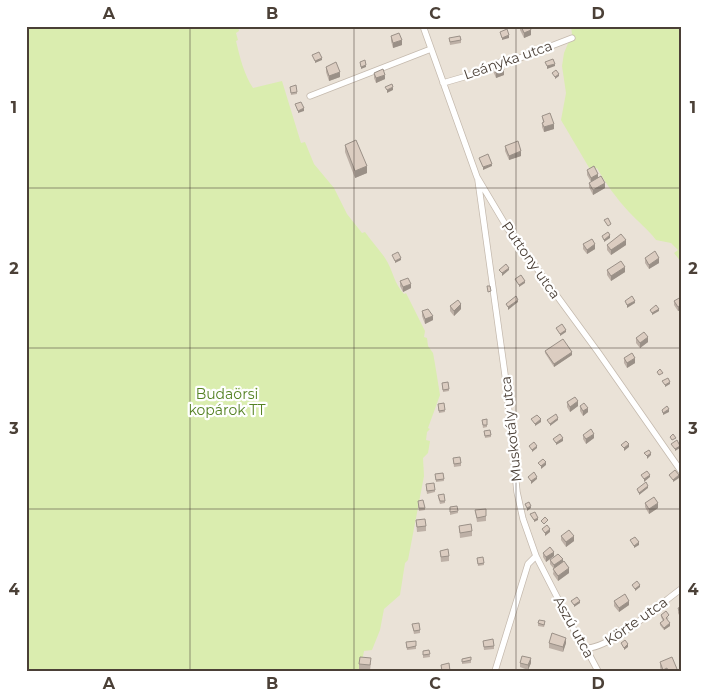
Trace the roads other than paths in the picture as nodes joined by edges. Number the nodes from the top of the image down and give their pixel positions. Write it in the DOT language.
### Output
graph roads {
  1 [pos="423,26"];
  2 [pos="572,38"];
  3 [pos="431,49"];
  4 [pos="443,84"];
  5 [pos="310,96"];
  6 [pos="478,177"];
  7 [pos="681,471"];
  8 [pos="536,556"];
  9 [pos="681,589"];
  10 [pos="588,648"];
  11 [pos="495,671"];
  12 [pos="598,671"];
  1 -- 3 [label="street, Puttony utca"];
  2 -- 4 [label="street, Leányka utca"];
  3 -- 4 [label="street, Puttony utca"];
  3 -- 5 [label="street"];
  4 -- 6 [label="street, Puttony utca"];
  6 -- 7 [label="street, Puttony utca"];
  6 -- 8 [label="street, Muskotály utca"];
  8 -- 10 [label="street, Aszú utca"];
  8 -- 11 [label="street"];
  9 -- 10 [label="street, Körte utca"];
  10 -- 12 [label="street, Aszú utca"];
}
